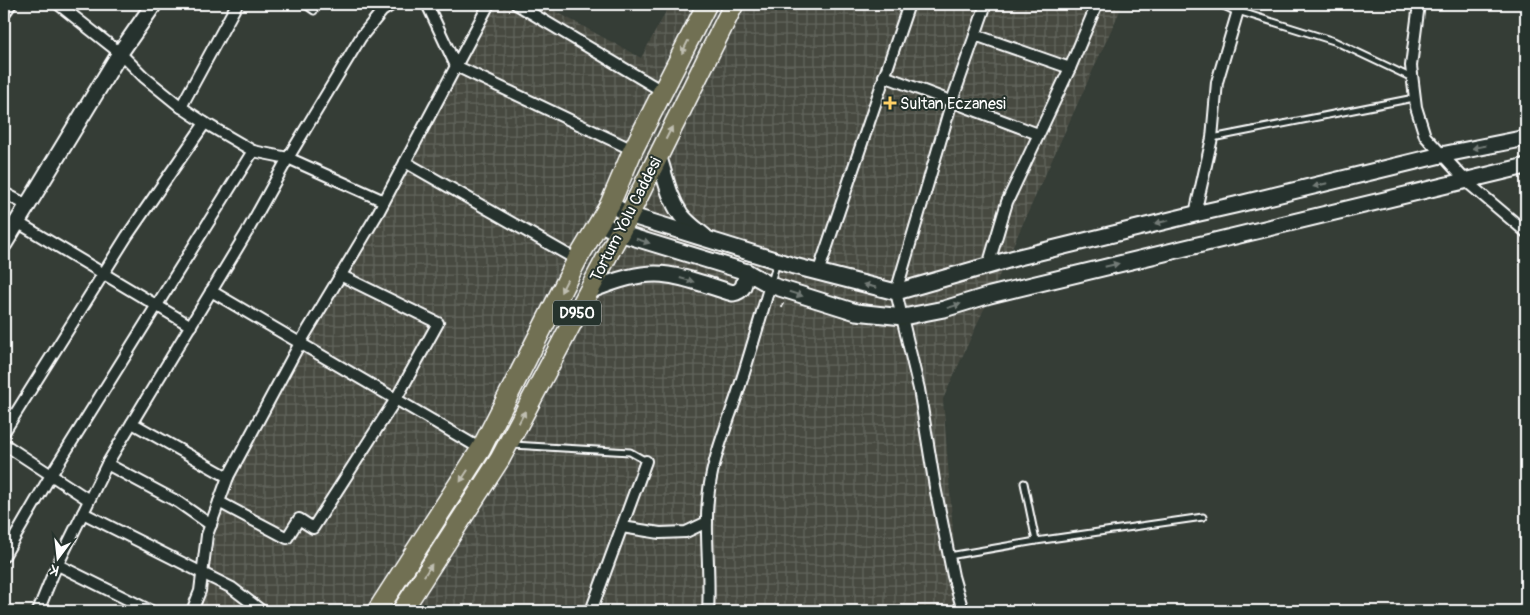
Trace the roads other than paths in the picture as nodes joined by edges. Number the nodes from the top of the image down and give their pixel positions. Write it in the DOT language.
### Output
graph roads {
  1 [pos="12,4"];
  2 [pos="58,4"];
  3 [pos="154,4"];
  4 [pos="237,4"];
  5 [pos="304,4"];
  6 [pos="392,4"];
  7 [pos="427,4"];
  8 [pos="489,4"];
  9 [pos="516,4"];
  10 [pos="707,4"];
  11 [pos="734,4"];
  12 [pos="909,4"];
  13 [pos="986,4"];
  14 [pos="1097,4"];
  15 [pos="1225,4"];
  16 [pos="1419,4"];
  17 [pos="1239,7"];
  18 [pos="314,12"];
  19 [pos="4,14"];
  20 [pos="976,35"];
  21 [pos="120,53"];
  22 [pos="456,66"];
  23 [pos="1070,68"];
  24 [pos="884,76"];
  25 [pos="1412,79"];
  26 [pos="662,91"];
  27 [pos="1414,98"];
  28 [pos="952,101"];
  29 [pos="181,107"];
  30 [pos="205,123"];
  31 [pos="1038,134"];
  32 [pos="1212,138"];
  33 [pos="1526,138"];
  34 [pos="253,150"];
  35 [pos="633,150"];
  36 [pos="658,155"];
  37 [pos="1442,155"];
  38 [pos="288,158"];
  39 [pos="405,162"];
  40 [pos="1526,166"];
  41 [pos="1467,182"];
  42 [pos="4,193"];
  43 [pos="384,201"];
  44 [pos="610,204"];
  45 [pos="27,205"];
  46 [pos="1195,214"];
  47 [pos="629,215"];
  48 [pos="17,222"];
  49 [pos="598,222"];
  50 [pos="1526,232"];
  51 [pos="619,233"];
  52 [pos="708,240"];
  53 [pos="4,244"];
  54 [pos="577,260"];
  55 [pos="777,261"];
  56 [pos="988,266"];
  57 [pos="747,272"];
  58 [pos="818,273"];
  59 [pos="103,274"];
  60 [pos="340,275"];
  61 [pos="770,285"];
  62 [pos="211,291"];
  63 [pos="589,291"];
  64 [pos="896,292"];
  65 [pos="156,306"];
  66 [pos="903,318"];
  67 [pos="190,326"];
  68 [pos="300,343"];
  69 [pos="396,399"];
  70 [pos="132,423"];
  71 [pos="4,432"];
  72 [pos="4,444"];
  73 [pos="508,444"];
  74 [pos="481,449"];
  75 [pos="646,461"];
  76 [pos="107,464"];
  77 [pos="51,475"];
  78 [pos="228,477"];
  79 [pos="1024,483"];
  80 [pos="89,500"];
  81 [pos="219,502"];
  82 [pos="83,513"];
  83 [pos="1203,518"];
  84 [pos="707,522"];
  85 [pos="210,526"];
  86 [pos="622,527"];
  87 [pos="1036,541"];
  88 [pos="4,556"];
  89 [pos="949,556"];
  90 [pos="58,564"];
  91 [pos="202,574"];
  92 [pos="38,611"];
  93 [pos="151,611"];
  94 [pos="192,611"];
  95 [pos="262,611"];
  96 [pos="377,611"];
  97 [pos="402,611"];
  98 [pos="591,611"];
  99 [pos="708,611"];
  100 [pos="963,611"];
  1 -- 19 [label="street"];
  2 -- 21 [label="street"];
  3 -- 21 [label="main road"];
  4 -- 29 [label="street"];
  5 -- 18 [label="lane"];
  6 -- 38 [label="street"];
  7 -- 22 [label="street"];
  8 -- 22 [label="street"];
  9 -- 26 [label="street"];
  10 -- 26 [label="highway, Tortum Yolu Caddesi / D950, one-way"];
  36 -- 11 [label="highway, Tortum Yolu Caddesi / D950, one-way"];
  12 -- 24 [label="street"];
  13 -- 20 [label="street"];
  14 -- 23 [label="street"];
  15 -- 17 [label="street"];
  16 -- 25 [label="street"];
  17 -- 25 [label="lane"];
  17 -- 32 [label="street"];
  20 -- 23 [label="street"];
  20 -- 28 [label="street"];
  21 -- 29 [label="street"];
  21 -- 45 [label="main road"];
  22 -- 35 [label="street"];
  22 -- 39 [label="street"];
  23 -- 31 [label="street"];
  24 -- 28 [label="street"];
  24 -- 58 [label="street"];
  25 -- 27 [label="street"];
  26 -- 35 [label="highway, Tortum Yolu Caddesi / D950"];
  27 -- 32 [label="lane"];
  27 -- 37 [label="street"];
  28 -- 31 [label="street"];
  28 -- 64 [label="street"];
  29 -- 30 [label="street"];
  30 -- 34 [label="street"];
  30 -- 59 [label="street"];
  31 -- 56 [label="street"];
  32 -- 46 [label="street"];
  33 -- 37 [label="main road, one-way"];
  34 -- 38 [label="street"];
  34 -- 65 [label="street"];
  35 -- 44 [label="highway, Tortum Yolu Caddesi / D950"];
  36 -- 47 [label="highway, Tortum Yolu Caddesi / D950"];
  36 -- 52 [label="main road"];
  37 -- 41 [label="street"];
  37 -- 46 [label="main road, one-way"];
  38 -- 43 [label="street"];
  38 -- 62 [label="street"];
  39 -- 43 [label="street"];
  39 -- 54 [label="street"];
  40 -- 41 [label="main road"];
  41 -- 50 [label="street"];
  66 -- 41 [label="main road, one-way"];
  42 -- 45 [label="street"];
  43 -- 60 [label="street"];
  44 -- 47 [label="main road"];
  44 -- 49 [label="highway, Tortum Yolu Caddesi / D950"];
  45 -- 48 [label="main road"];
  46 -- 56 [label="main road, one-way"];
  47 -- 51 [label="highway, Tortum Yolu Caddesi / D950"];
  47 -- 52 [label="main road"];
  48 -- 53 [label="main road"];
  48 -- 59 [label="street"];
  49 -- 51 [label="main road"];
  49 -- 54 [label="highway, Tortum Yolu Caddesi / D950"];
  51 -- 57 [label="main road, one-way"];
  51 -- 63 [label="highway, Tortum Yolu Caddesi / D950"];
  52 -- 55 [label="main road"];
  54 -- 74 [label="highway, Tortum Yolu Caddesi / D950, one-way"];
  55 -- 58 [label="main road"];
  55 -- 61 [label="lane"];
  56 -- 64 [label="main road"];
  57 -- 61 [label="main road"];
  63 -- 57 [label="main road, one-way"];
  64 -- 58 [label="main road, one-way"];
  59 -- 65 [label="street"];
  59 -- 71 [label="street"];
  60 -- 68 [label="street"];
  60 -- 69 [label="street"];
  61 -- 66 [label="main road, one-way"];
  61 -- 84 [label="street"];
  62 -- 67 [label="street"];
  62 -- 68 [label="street"];
  73 -- 63 [label="highway, Tortum Yolu Caddesi / D950, one-way"];
  64 -- 66 [label="street"];
  65 -- 67 [label="street"];
  65 -- 77 [label="street"];
  66 -- 89 [label="street"];
  67 -- 70 [label="street"];
  68 -- 69 [label="street"];
  68 -- 78 [label="street"];
  69 -- 74 [label="street"];
  69 -- 81 [label="street"];
  70 -- 76 [label="street"];
  70 -- 78 [label="street"];
  72 -- 77 [label="street"];
  73 -- 75 [label="lane"];
  97 -- 73 [label="highway, Tortum Yolu Caddesi / D950, one-way"];
  74 -- 96 [label="highway, Tortum Yolu Caddesi / D950, one-way"];
  75 -- 86 [label="street"];
  76 -- 80 [label="street"];
  76 -- 85 [label="street"];
  77 -- 80 [label="street"];
  77 -- 88 [label="street"];
  78 -- 81 [label="street"];
  79 -- 87 [label="lane"];
  80 -- 82 [label="street"];
  81 -- 85 [label="street"];
  82 -- 90 [label="street"];
  82 -- 91 [label="street"];
  83 -- 87 [label="lane"];
  84 -- 86 [label="street"];
  84 -- 99 [label="street"];
  85 -- 91 [label="street"];
  86 -- 98 [label="street"];
  87 -- 89 [label="lane"];
  89 -- 100 [label="street"];
  90 -- 92 [label="street"];
  90 -- 93 [label="street"];
  91 -- 94 [label="street"];
  91 -- 95 [label="street"];
}
